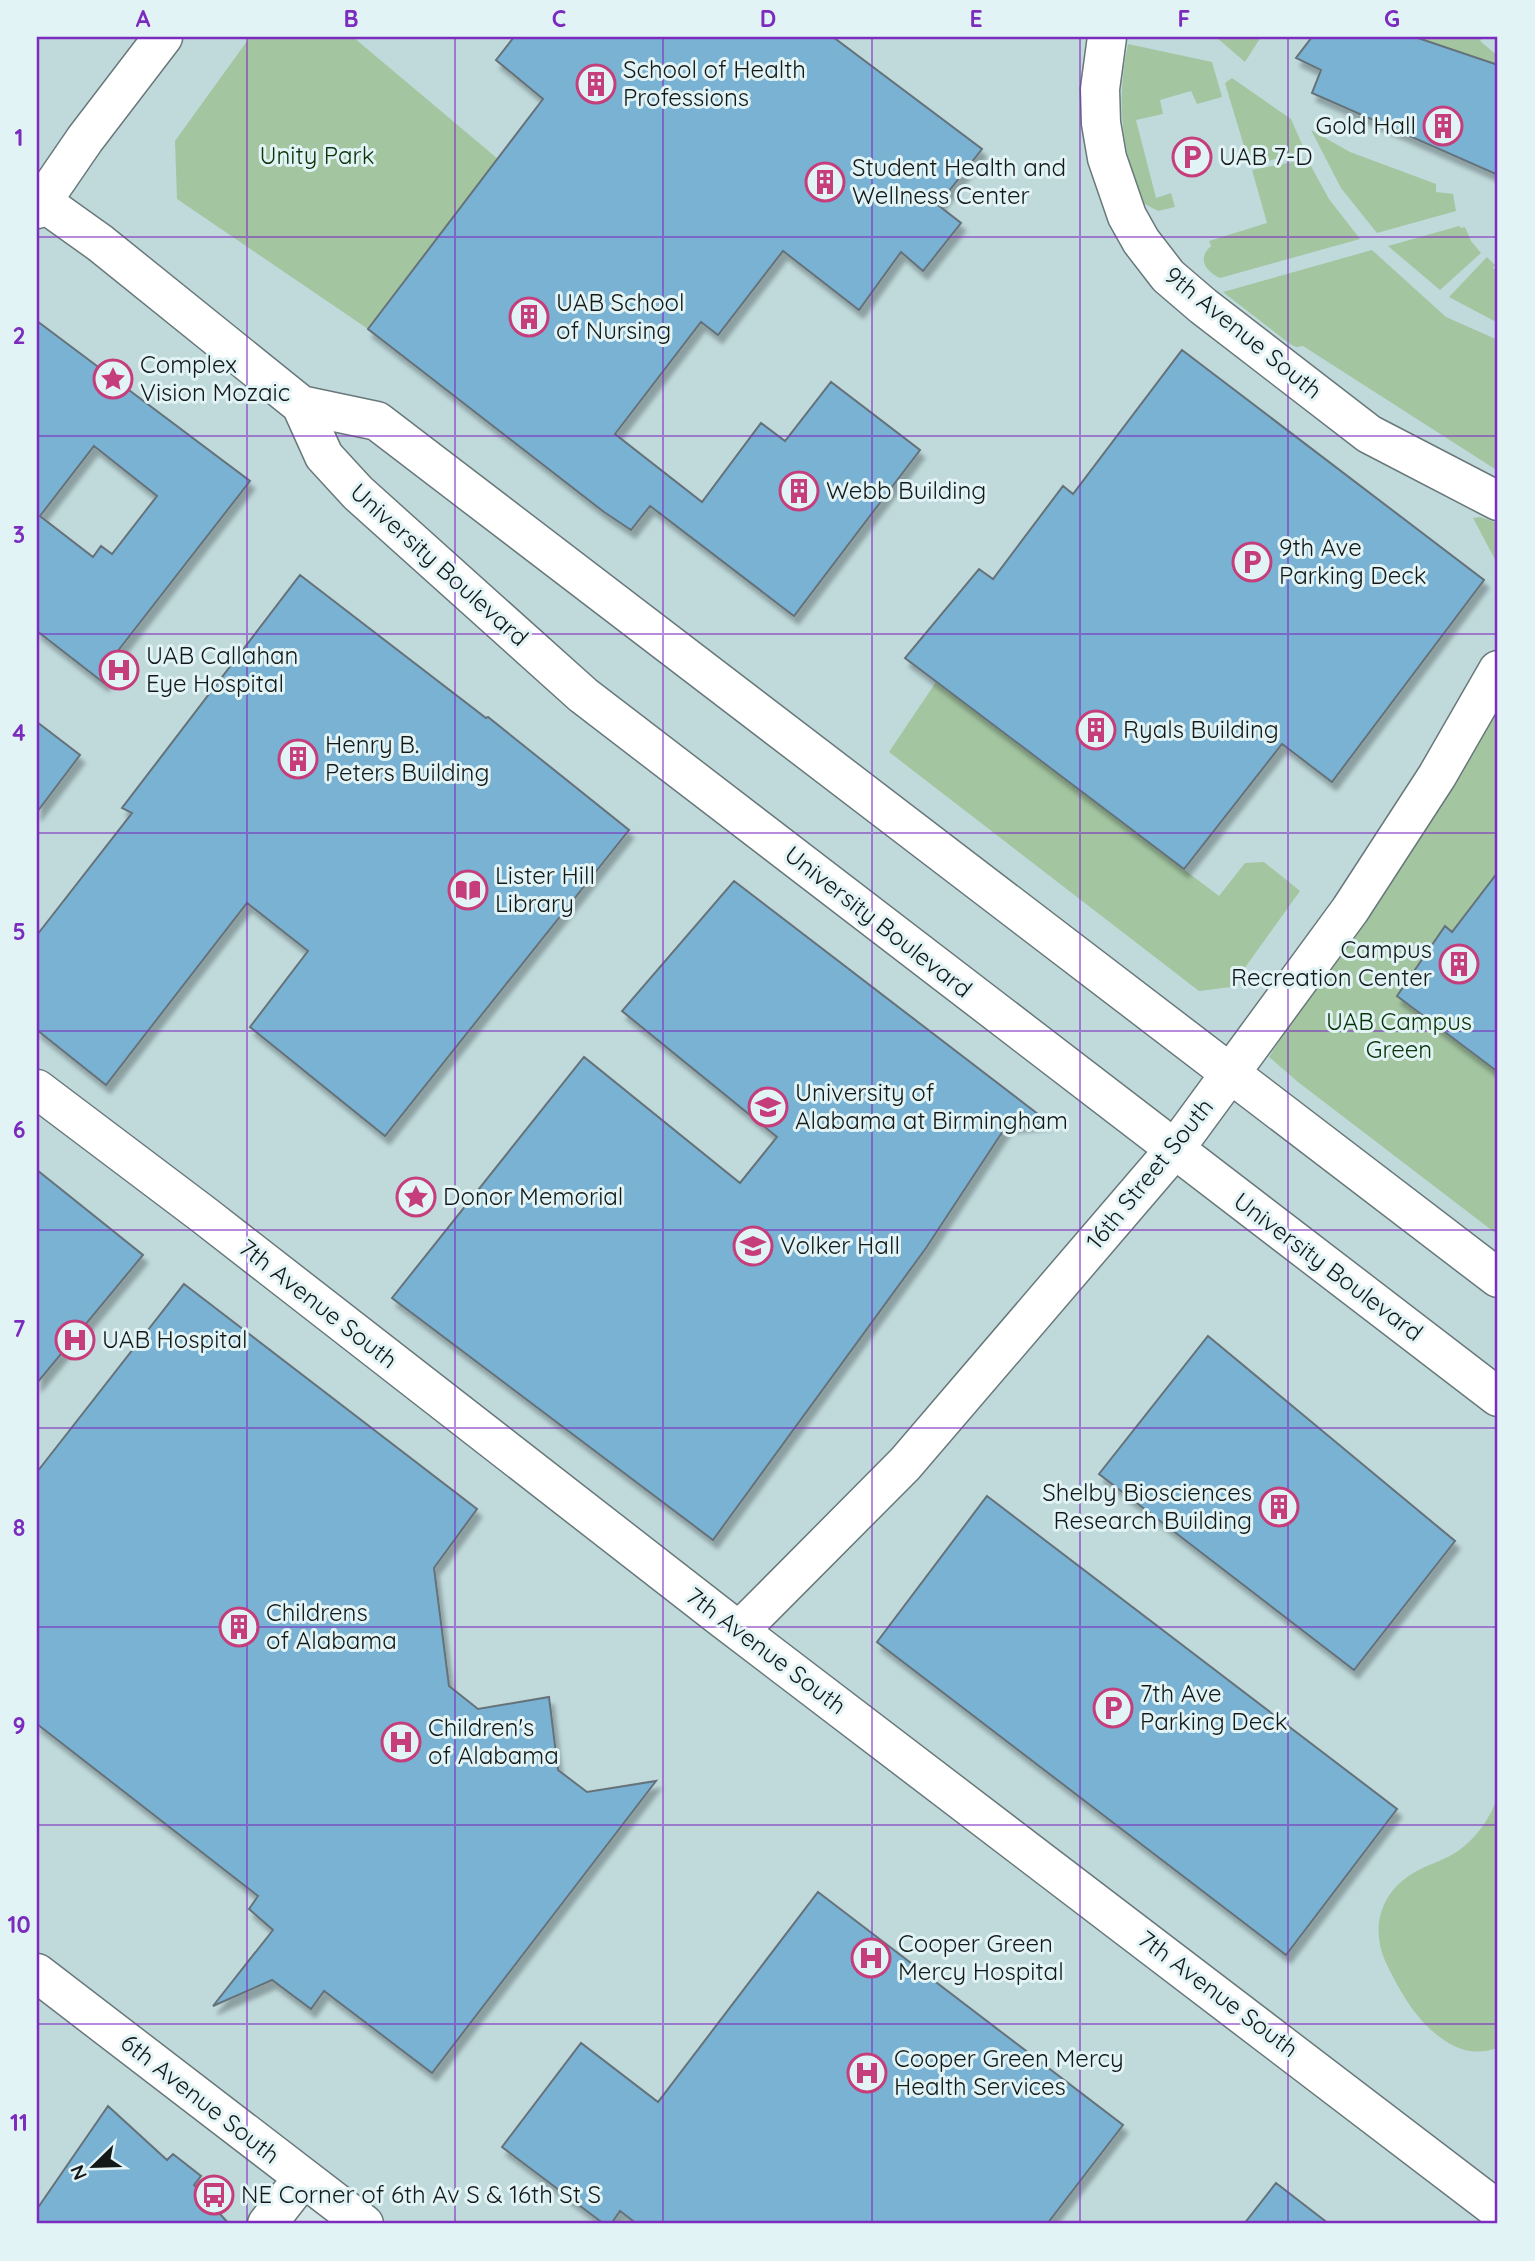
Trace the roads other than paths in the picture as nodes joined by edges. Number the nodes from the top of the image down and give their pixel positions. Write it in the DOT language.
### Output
graph roads {
  1 [pos="163,37"];
  2 [pos="1107,37"];
  3 [pos="39,203"];
  4 [pos="301,405"];
  5 [pos="1498,501"];
  6 [pos="1498,670"];
  7 [pos="1230,1073"];
  8 [pos="37,1089"];
  9 [pos="1174,1150"];
  10 [pos="1498,1278"];
  11 [pos="1498,1397"];
  12 [pos="740,1630"];
  13 [pos="37,1973"];
  14 [pos="303,2178"];
  15 [pos="1498,2210"];
  16 [pos="267,2224"];
  17 [pos="364,2224"];
  1 -- 3 [label="street"];
  2 -- 5 [label="street, 9th Avenue South"];
  3 -- 4 [label="street, University Boulevard"];
  4 -- 7 [label="street, University Boulevard"];
  4 -- 9 [label="street, University Boulevard"];
  6 -- 7 [label="street, 16th Street South"];
  7 -- 9 [label="street, 16th Street South"];
  7 -- 10 [label="street, University Boulevard"];
  8 -- 12 [label="street, 7th Avenue South"];
  9 -- 11 [label="street, University Boulevard"];
  9 -- 12 [label="street, 16th Street South"];
  12 -- 15 [label="street, 7th Avenue South"];
  13 -- 14 [label="street, 6th Avenue South"];
  14 -- 16 [label="street"];
  14 -- 17 [label="street, 6th Avenue South"];
}
